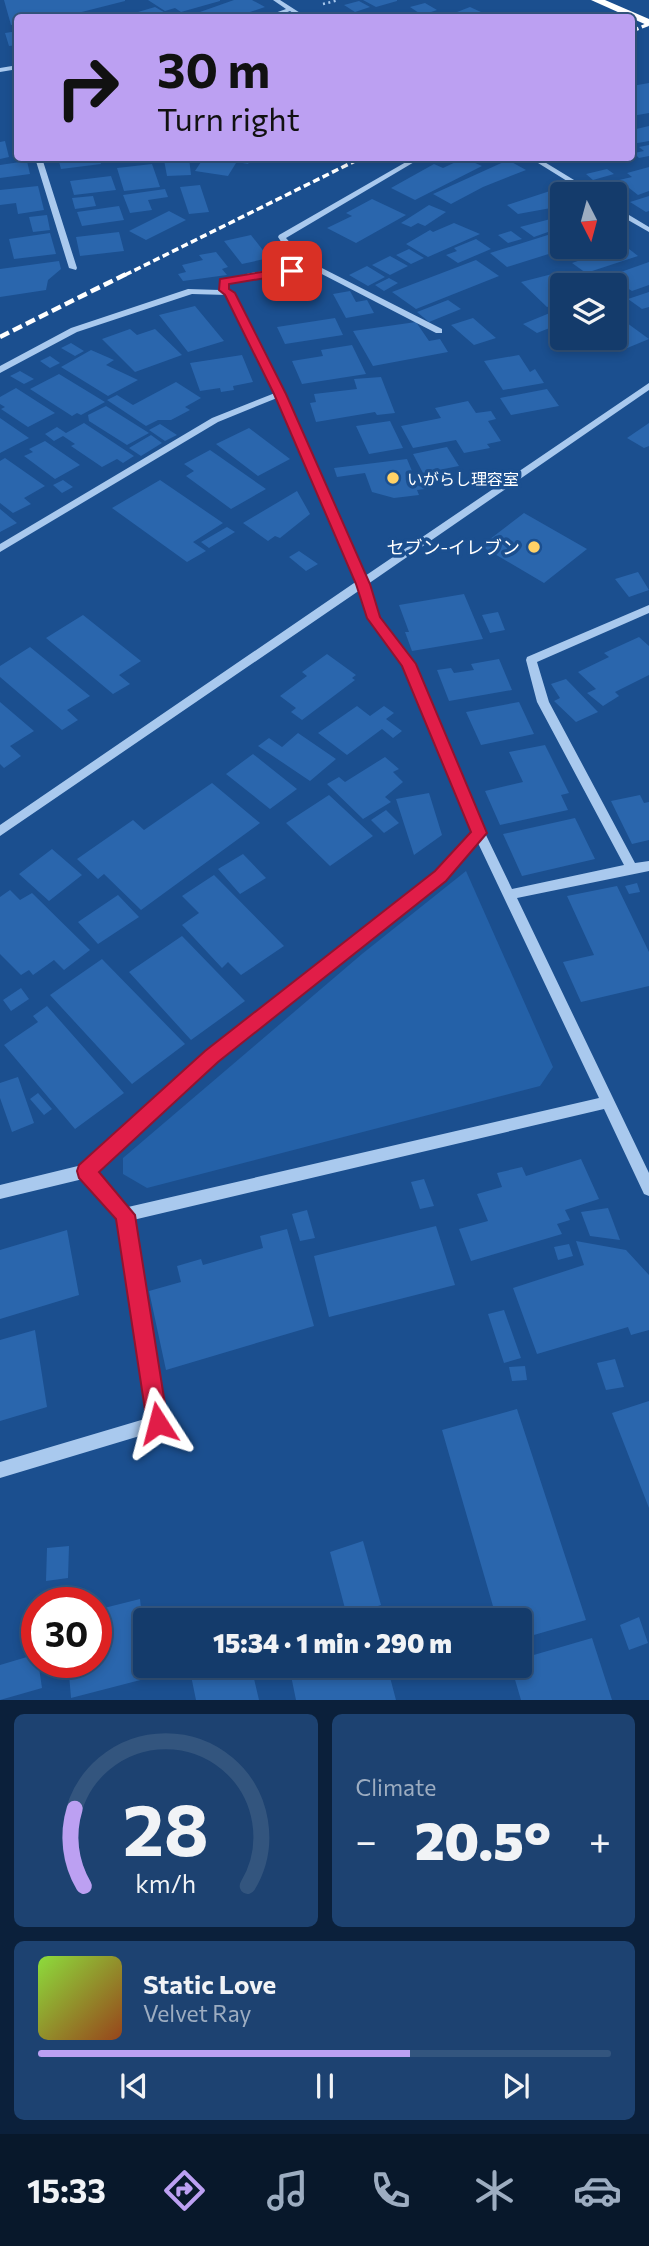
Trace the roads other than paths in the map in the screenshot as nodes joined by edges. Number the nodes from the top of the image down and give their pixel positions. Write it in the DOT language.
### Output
graph roads {
  1 [pos="276,0"];
  2 [pos="600,2"];
  3 [pos="291,9"];
  4 [pos="276,14"];
  5 [pos="298,14"];
  6 [pos="628,14"];
  7 [pos="39,161"];
  8 [pos="412,161"];
  9 [pos="539,161"];
  10 [pos="573,182"];
  11 [pos="627,216"];
  12 [pos="649,230"];
  13 [pos="73,268"];
  14 [pos="313,268"];
  15 [pos="224,290"];
  16 [pos="439,331"];
  17 [pos="0,370"];
  18 [pos="649,386"];
  19 [pos="280,394"];
  20 [pos="0,549"];
  21 [pos="363,584"];
  22 [pos="649,609"];
  23 [pos="0,831"];
  24 [pos="479,833"];
  25 [pos="649,866"];
  26 [pos="632,868"];
  27 [pos="508,895"];
  28 [pos="608,1102"];
  29 [pos="86,1171"];
  30 [pos="649,1189"];
  31 [pos="0,1192"];
  32 [pos="125,1215"];
  33 [pos="0,1470"];
  1 -- 3 [label="street"];
  2 -- 6 [label="highway"];
  3 -- 4 [label="street"];
  3 -- 5 [label="street"];
  7 -- 13 [label="street"];
  8 -- 14 [label="street"];
  9 -- 10 [label="street"];
  11 -- 12 [label="street"];
  14 -- 15 [label="street"];
  14 -- 16 [label="street"];
  15 -- 17 [label="street"];
  15 -- 19 [label="street"];
  18 -- 21 [label="street"];
  19 -- 20 [label="street"];
  19 -- 21 [label="street"];
  21 -- 23 [label="street"];
  21 -- 24 [label="street"];
  22 -- 26 [label="street"];
  24 -- 27 [label="street"];
  24 -- 29 [label="street"];
  25 -- 26 [label="street"];
  26 -- 27 [label="street"];
  27 -- 28 [label="street"];
  28 -- 30 [label="street"];
  28 -- 32 [label="street"];
  29 -- 31 [label="street"];
  29 -- 32 [label="street"];
  32 -- 33 [label="street"];
}
